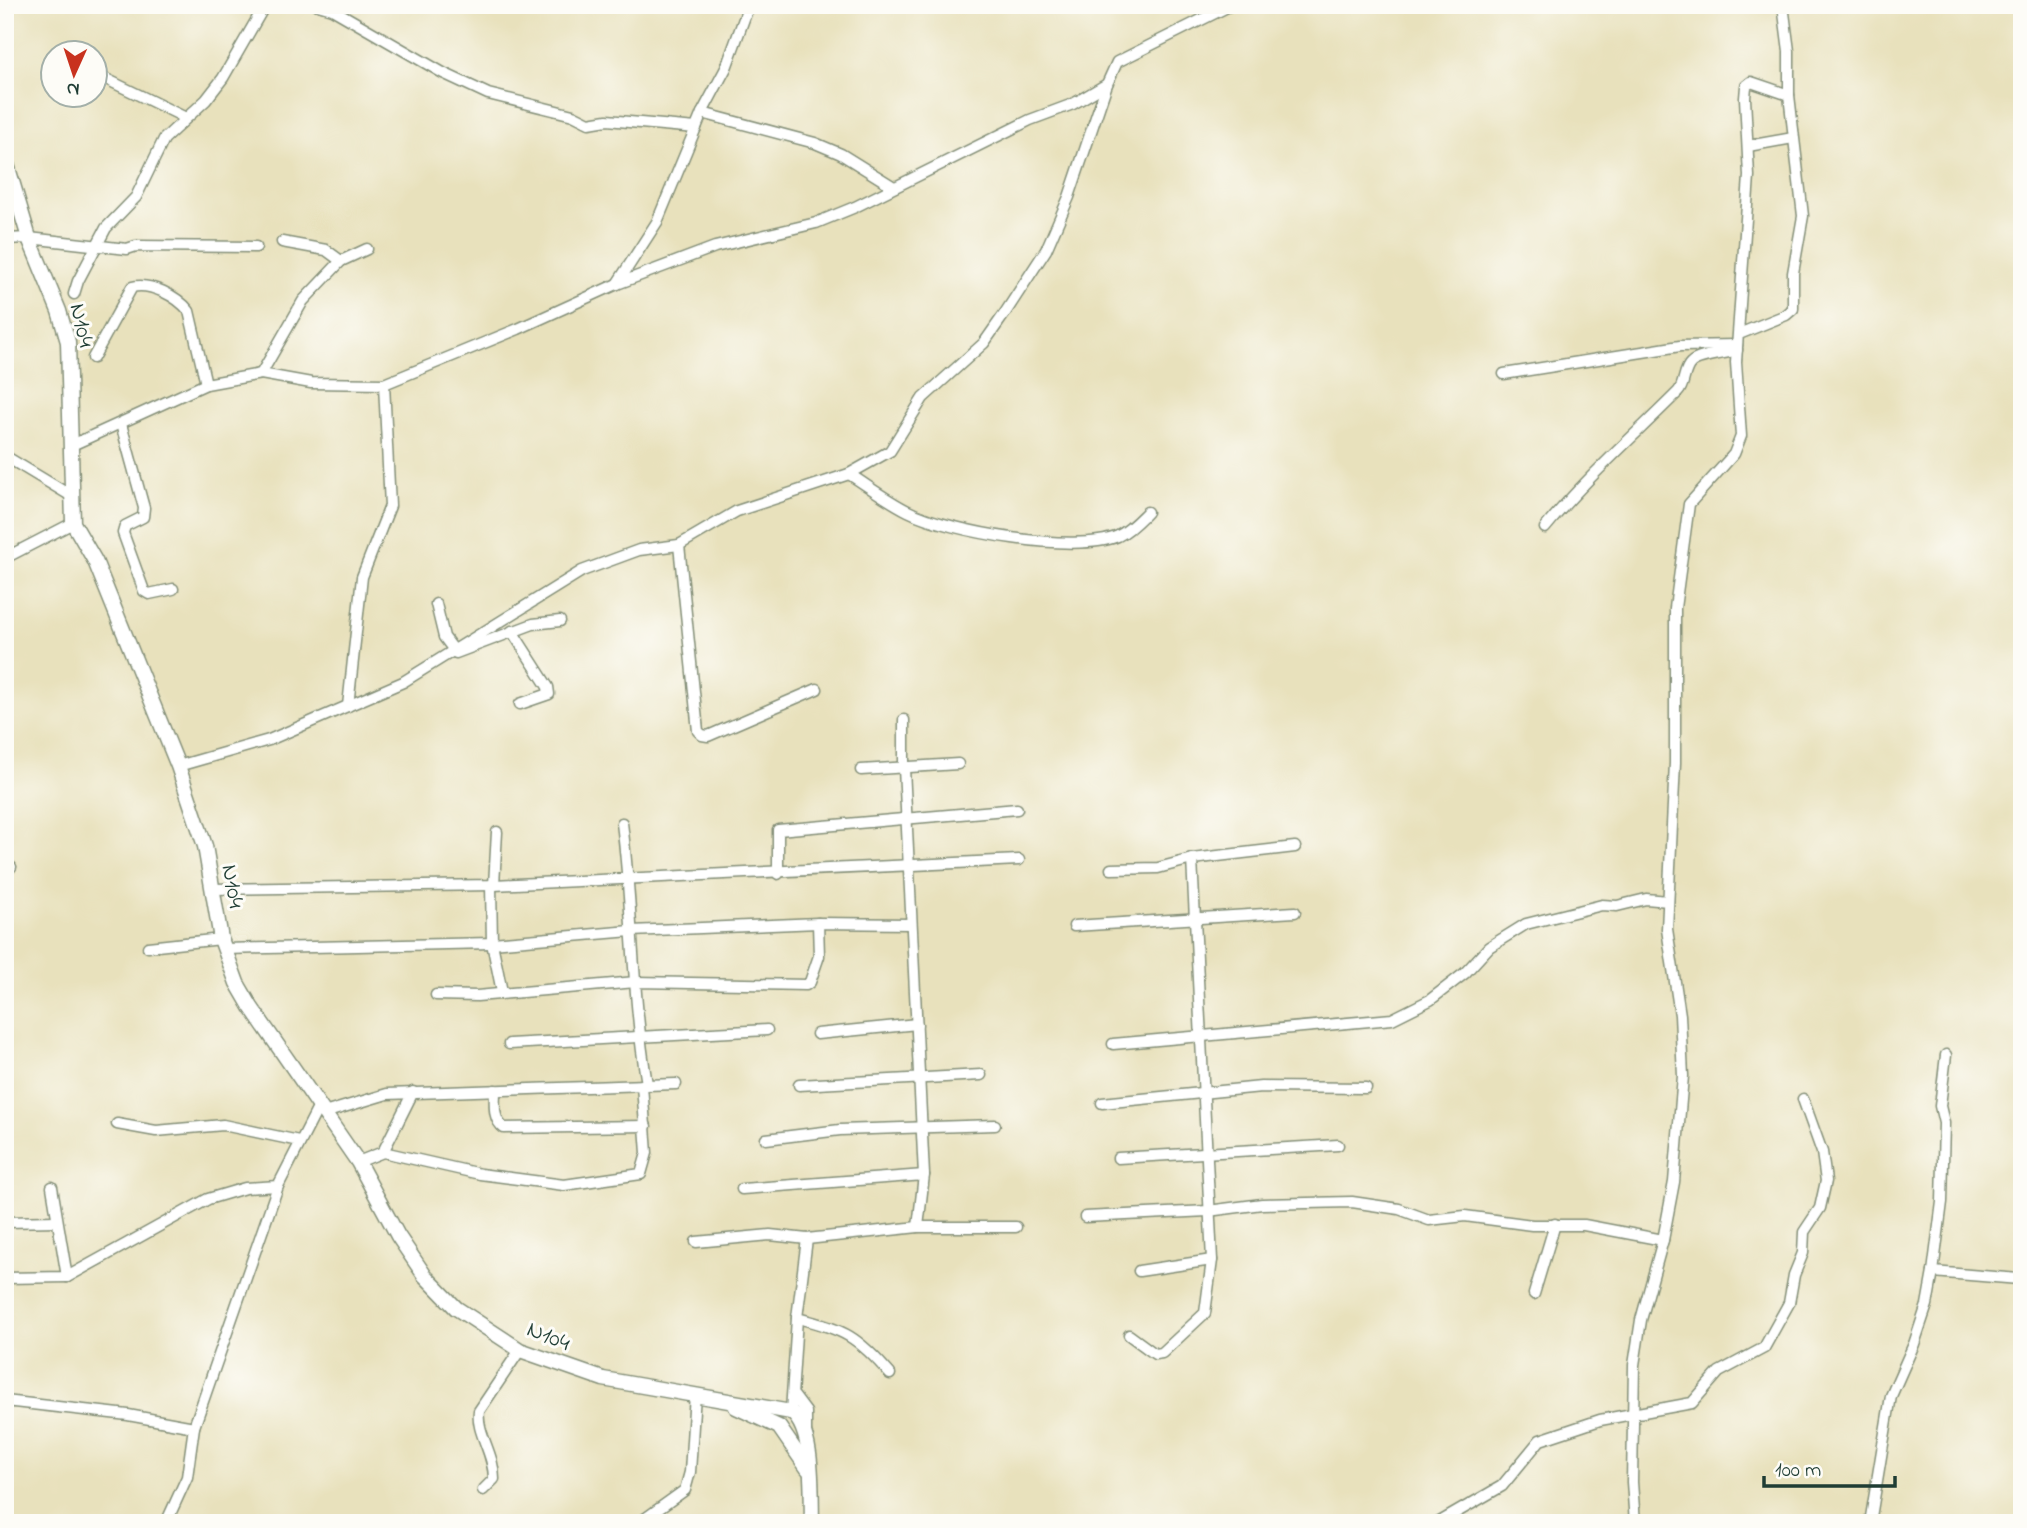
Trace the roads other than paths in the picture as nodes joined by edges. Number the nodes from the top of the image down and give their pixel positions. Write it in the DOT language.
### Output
graph roads {
  1 [pos="265,5"];
  2 [pos="318,5"];
  3 [pos="749,5"];
  4 [pos="1231,5"];
  5 [pos="1783,5"];
  6 [pos="108,80"];
  7 [pos="1107,84"];
  8 [pos="1788,95"];
  9 [pos="702,113"];
  10 [pos="186,118"];
  11 [pos="696,128"];
  12 [pos="1793,138"];
  13 [pos="1748,146"];
  14 [pos="5,158"];
  15 [pos="894,187"];
  16 [pos="29,238"];
  17 [pos="5,239"];
  18 [pos="282,242"];
  19 [pos="96,247"];
  20 [pos="256,247"];
  21 [pos="367,249"];
  22 [pos="341,261"];
  23 [pos="617,284"];
  24 [pos="74,294"];
  25 [pos="1738,343"];
  26 [pos="93,358"];
  27 [pos="261,374"];
  28 [pos="1504,374"];
  29 [pos="384,383"];
  30 [pos="206,384"];
  31 [pos="121,424"];
  32 [pos="72,445"];
  33 [pos="5,456"];
  34 [pos="849,474"];
  35 [pos="73,497"];
  36 [pos="1147,512"];
  37 [pos="73,523"];
  38 [pos="1545,528"];
  39 [pos="679,545"];
  40 [pos="7,556"];
  41 [pos="173,589"];
  42 [pos="436,604"];
  43 [pos="560,621"];
  44 [pos="512,631"];
  45 [pos="453,651"];
  46 [pos="817,689"];
  47 [pos="520,704"];
  48 [pos="348,706"];
  49 [pos="904,720"];
  50 [pos="958,764"];
  51 [pos="178,766"];
  52 [pos="904,768"];
  53 [pos="861,770"];
  54 [pos="1017,809"];
  55 [pos="906,818"];
  56 [pos="622,823"];
  57 [pos="498,832"];
  58 [pos="1295,847"];
  59 [pos="1192,859"];
  60 [pos="1019,860"];
  61 [pos="909,866"];
  62 [pos="1111,869"];
  63 [pos="778,874"];
  64 [pos="629,880"];
  65 [pos="492,885"];
  66 [pos="211,889"];
  67 [pos="1668,901"];
  68 [pos="1295,912"];
  69 [pos="1196,919"];
  70 [pos="818,923"];
  71 [pos="911,925"];
  72 [pos="1074,926"];
  73 [pos="631,931"];
  74 [pos="492,943"];
  75 [pos="222,944"];
  76 [pos="148,947"];
  77 [pos="636,982"];
  78 [pos="502,992"];
  79 [pos="436,995"];
  80 [pos="917,1024"];
  81 [pos="768,1030"];
  82 [pos="817,1034"];
  83 [pos="1203,1034"];
  84 [pos="639,1035"];
  85 [pos="509,1044"];
  86 [pos="1113,1044"];
  87 [pos="1946,1055"];
  88 [pos="981,1075"];
  89 [pos="919,1079"];
  90 [pos="644,1084"];
  91 [pos="676,1084"];
  92 [pos="799,1085"];
  93 [pos="1366,1088"];
  94 [pos="495,1090"];
  95 [pos="1204,1091"];
  96 [pos="413,1092"];
  97 [pos="1803,1099"];
  98 [pos="1102,1103"];
  99 [pos="321,1109"];
  100 [pos="117,1124"];
  101 [pos="995,1125"];
  102 [pos="646,1126"];
  103 [pos="920,1126"];
  104 [pos="766,1139"];
  105 [pos="299,1141"];
  106 [pos="1338,1145"];
  107 [pos="383,1152"];
  108 [pos="1205,1153"];
  109 [pos="1118,1158"];
  110 [pos="358,1162"];
  111 [pos="924,1175"];
  112 [pos="278,1186"];
  113 [pos="52,1187"];
  114 [pos="742,1189"];
  115 [pos="1208,1211"];
  116 [pos="1085,1217"];
  117 [pos="57,1221"];
  118 [pos="5,1222"];
  119 [pos="1555,1224"];
  120 [pos="918,1227"];
  121 [pos="1016,1227"];
  122 [pos="807,1239"];
  123 [pos="1663,1240"];
  124 [pos="696,1242"];
  125 [pos="1212,1260"];
  126 [pos="1139,1271"];
  127 [pos="1933,1272"];
  128 [pos="67,1277"];
  129 [pos="5,1278"];
  130 [pos="2019,1279"];
  131 [pos="1534,1294"];
  132 [pos="797,1318"];
  133 [pos="1129,1335"];
  134 [pos="520,1350"];
  135 [pos="890,1374"];
  136 [pos="695,1394"];
  137 [pos="794,1396"];
  138 [pos="716,1397"];
  139 [pos="5,1401"];
  140 [pos="791,1412"];
  141 [pos="1633,1413"];
  142 [pos="194,1427"];
  143 [pos="806,1435"];
  144 [pos="809,1471"];
  145 [pos="483,1490"];
  146 [pos="166,1523"];
  147 [pos="639,1523"];
  148 [pos="812,1523"];
  149 [pos="1438,1523"];
  150 [pos="1635,1523"];
  151 [pos="1870,1523"];
  1 -- 10 [label="street"];
  2 -- 11 [label="street"];
  3 -- 9 [label="street"];
  4 -- 7 [label="street"];
  5 -- 8 [label="street"];
  6 -- 10 [label="street"];
  7 -- 15 [label="street"];
  7 -- 34 [label="street"];
  8 -- 12 [label="street"];
  8 -- 13 [label="street"];
  9 -- 11 [label="street"];
  9 -- 15 [label="street"];
  10 -- 19 [label="street"];
  11 -- 23 [label="street"];
  12 -- 13 [label="street"];
  12 -- 25 [label="street"];
  13 -- 25 [label="street"];
  14 -- 16 [label="street, N104 / N104"];
  15 -- 23 [label="street"];
  16 -- 17 [label="street"];
  16 -- 19 [label="street"];
  16 -- 32 [label="street, N104 / N104"];
  18 -- 22 [label="street"];
  19 -- 20 [label="street"];
  19 -- 24 [label="street"];
  21 -- 22 [label="street"];
  22 -- 27 [label="street"];
  23 -- 29 [label="street"];
  25 -- 28 [label="street"];
  25 -- 38 [label="street"];
  25 -- 67 [label="street"];
  26 -- 30 [label="street"];
  27 -- 29 [label="street"];
  27 -- 30 [label="street"];
  29 -- 48 [label="street"];
  30 -- 31 [label="street"];
  31 -- 32 [label="street"];
  31 -- 41 [label="street"];
  32 -- 35 [label="street, N104 / N104"];
  33 -- 35 [label="street"];
  34 -- 36 [label="street"];
  34 -- 39 [label="street"];
  35 -- 37 [label="street, N104 / N104"];
  37 -- 40 [label="street"];
  37 -- 51 [label="street, N104 / N104"];
  39 -- 45 [label="street"];
  39 -- 46 [label="street"];
  42 -- 45 [label="street"];
  43 -- 44 [label="street"];
  44 -- 45 [label="street"];
  44 -- 47 [label="street"];
  45 -- 48 [label="street"];
  48 -- 51 [label="street"];
  49 -- 52 [label="street"];
  50 -- 52 [label="street"];
  51 -- 66 [label="street, N104 / N104"];
  52 -- 53 [label="street"];
  52 -- 55 [label="street"];
  54 -- 55 [label="street"];
  55 -- 61 [label="street"];
  55 -- 63 [label="street"];
  56 -- 64 [label="street"];
  57 -- 65 [label="street"];
  58 -- 59 [label="street"];
  59 -- 62 [label="street"];
  59 -- 69 [label="street"];
  60 -- 61 [label="street"];
  61 -- 63 [label="street"];
  61 -- 71 [label="street"];
  63 -- 64 [label="street"];
  64 -- 65 [label="street"];
  64 -- 73 [label="street"];
  65 -- 66 [label="street"];
  65 -- 74 [label="street"];
  66 -- 75 [label="street, N104 / N104"];
  67 -- 83 [label="street"];
  67 -- 123 [label="street"];
  68 -- 69 [label="street"];
  69 -- 72 [label="street"];
  69 -- 83 [label="street"];
  70 -- 71 [label="street"];
  70 -- 73 [label="street"];
  70 -- 77 [label="street"];
  71 -- 80 [label="street"];
  73 -- 74 [label="street"];
  73 -- 77 [label="street"];
  74 -- 75 [label="street"];
  74 -- 78 [label="street"];
  75 -- 76 [label="street"];
  75 -- 99 [label="street, N104 / N104"];
  77 -- 78 [label="street"];
  77 -- 84 [label="street"];
  78 -- 79 [label="street"];
  80 -- 82 [label="street"];
  80 -- 89 [label="street"];
  81 -- 84 [label="street"];
  83 -- 86 [label="street"];
  83 -- 95 [label="street"];
  84 -- 85 [label="street"];
  84 -- 90 [label="street"];
  87 -- 127 [label="street"];
  88 -- 89 [label="street"];
  89 -- 92 [label="street"];
  89 -- 103 [label="street"];
  90 -- 91 [label="street"];
  90 -- 94 [label="street"];
  90 -- 102 [label="street"];
  93 -- 95 [label="street"];
  94 -- 96 [label="street"];
  94 -- 102 [label="street"];
  95 -- 98 [label="street"];
  95 -- 108 [label="street"];
  96 -- 99 [label="street"];
  96 -- 107 [label="street"];
  97 -- 141 [label="street"];
  99 -- 105 [label="street"];
  99 -- 110 [label="street, N104 / N104"];
  100 -- 105 [label="street"];
  101 -- 103 [label="street"];
  102 -- 107 [label="street"];
  103 -- 104 [label="street"];
  103 -- 111 [label="street"];
  105 -- 112 [label="street"];
  106 -- 108 [label="street"];
  107 -- 110 [label="street"];
  108 -- 109 [label="street"];
  108 -- 115 [label="street"];
  110 -- 134 [label="street, N104 / N104"];
  111 -- 114 [label="street"];
  111 -- 120 [label="street"];
  112 -- 128 [label="street"];
  112 -- 142 [label="street"];
  113 -- 117 [label="street"];
  115 -- 116 [label="street"];
  115 -- 119 [label="street"];
  115 -- 125 [label="street"];
  117 -- 118 [label="street"];
  117 -- 128 [label="street"];
  119 -- 123 [label="street"];
  119 -- 131 [label="street"];
  120 -- 121 [label="street"];
  120 -- 122 [label="street"];
  122 -- 124 [label="street"];
  122 -- 132 [label="street"];
  123 -- 141 [label="street"];
  125 -- 126 [label="street"];
  125 -- 133 [label="street"];
  127 -- 130 [label="street"];
  127 -- 151 [label="street"];
  128 -- 129 [label="street"];
  132 -- 135 [label="street"];
  132 -- 137 [label="street"];
  134 -- 136 [label="street, N104 / N104"];
  134 -- 145 [label="street"];
  136 -- 138 [label="street, N104 / N104"];
  136 -- 147 [label="street"];
  137 -- 140 [label="street"];
  137 -- 143 [label="street"];
  138 -- 140 [label="street, N104"];
  138 -- 144 [label="street, N104"];
  139 -- 142 [label="street"];
  140 -- 143 [label="street"];
  141 -- 149 [label="street"];
  141 -- 150 [label="street"];
  142 -- 146 [label="street"];
  143 -- 144 [label="street"];
  144 -- 148 [label="street"];
}
